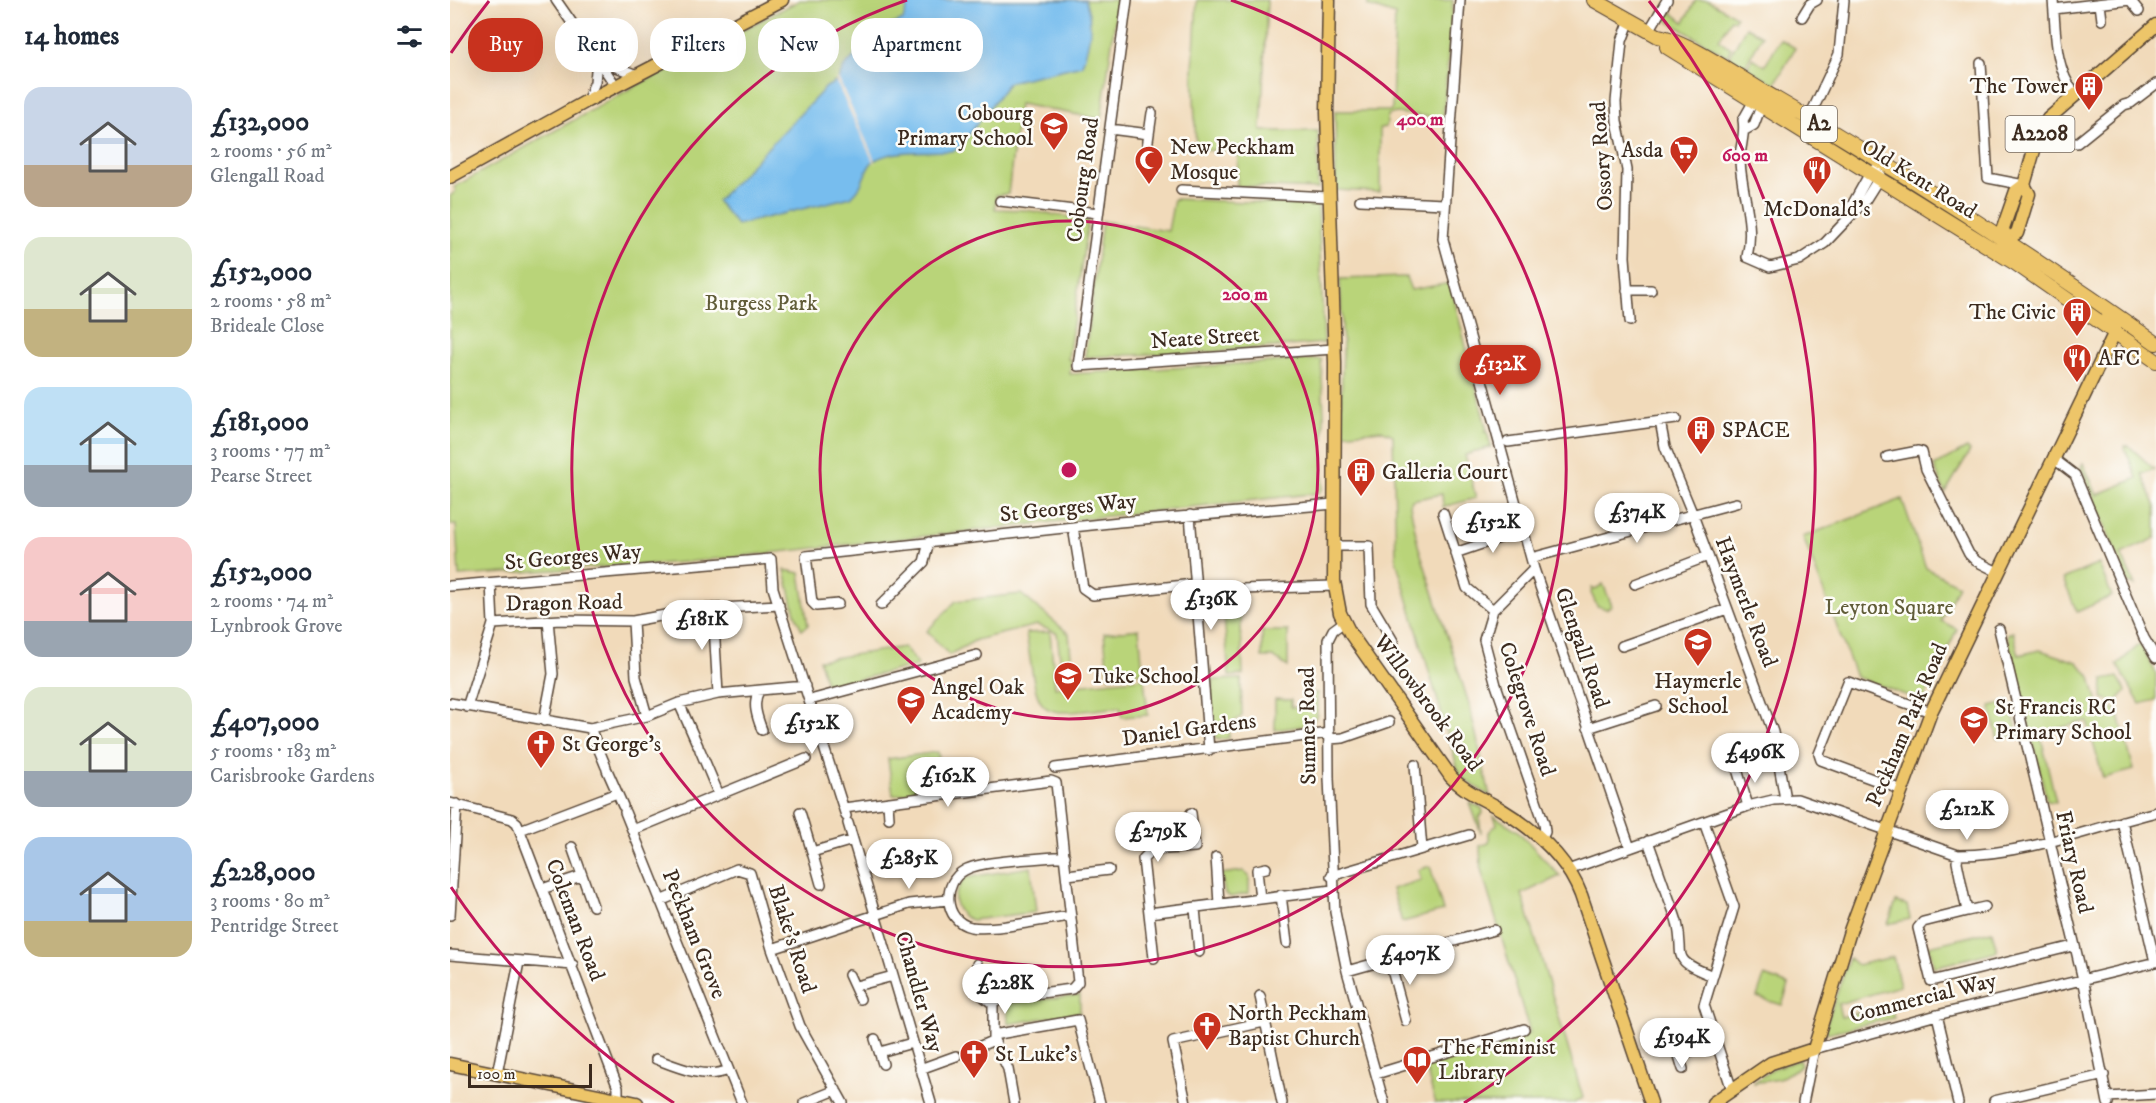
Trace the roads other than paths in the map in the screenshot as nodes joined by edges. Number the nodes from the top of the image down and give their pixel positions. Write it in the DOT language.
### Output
graph roads {
  1 [pos="556,0"];
  2 [pos="782,0"];
  3 [pos="1127,0"];
  4 [pos="1329,0"];
  5 [pos="1460,0"];
  6 [pos="1594,0"];
  7 [pos="1667,0"];
  8 [pos="1844,0"];
  9 [pos="1812,1"];
  10 [pos="2100,4"];
  11 [pos="2054,5"];
  12 [pos="2139,11"];
  13 [pos="1802,17"];
  14 [pos="569,18"];
  15 [pos="1630,20"];
  16 [pos="2102,20"];
  17 [pos="2156,25"];
  18 [pos="1654,34"];
  19 [pos="1981,63"];
  20 [pos="596,72"];
  21 [pos="607,72"];
  22 [pos="625,72"];
  23 [pos="637,75"];
  24 [pos="2156,84"];
  25 [pos="616,86"];
  26 [pos="1764,92"];
  27 [pos="2075,94"];
  28 [pos="587,101"];
  29 [pos="1757,104"];
  30 [pos="1152,113"];
  31 [pos="1809,118"];
  32 [pos="1110,129"];
  33 [pos="2042,130"];
  34 [pos="1149,134"];
  35 [pos="1145,161"];
  36 [pos="1883,164"];
  37 [pos="1875,176"];
  38 [pos="450,177"];
  39 [pos="2024,185"];
  40 [pos="1181,190"];
  41 [pos="1329,197"];
  42 [pos="1360,200"];
  43 [pos="1000,201"];
  44 [pos="1444,204"];
  45 [pos="1098,213"];
  46 [pos="2006,240"];
  47 [pos="1998,252"];
  48 [pos="1627,290"];
  49 [pos="1651,290"];
  50 [pos="2106,310"];
  51 [pos="1630,321"];
  52 [pos="2115,332"];
  53 [pos="2156,343"];
  54 [pos="1334,349"];
  55 [pos="2156,361"];
  56 [pos="1078,366"];
  57 [pos="1676,420"];
  58 [pos="1660,421"];
  59 [pos="1508,442"];
  60 [pos="1887,457"];
  61 [pos="2054,459"];
  62 [pos="1736,503"];
  63 [pos="1334,504"];
  64 [pos="1443,513"];
  65 [pos="1190,515"];
  66 [pos="1693,515"];
  67 [pos="1073,527"];
  68 [pos="1523,530"];
  69 [pos="929,542"];
  70 [pos="1334,546"];
  71 [pos="1455,553"];
  72 [pos="1708,556"];
  73 [pos="1531,558"];
  74 [pos="767,559"];
  75 [pos="1534,568"];
  76 [pos="1998,572"];
  77 [pos="490,583"];
  78 [pos="1194,584"];
  79 [pos="1635,584"];
  80 [pos="450,586"];
  81 [pos="1334,586"];
  82 [pos="1242,589"];
  83 [pos="838,604"];
  84 [pos="778,605"];
  85 [pos="881,605"];
  86 [pos="713,608"];
  87 [pos="1727,609"];
  88 [pos="1493,610"];
  89 [pos="548,620"];
  90 [pos="633,621"];
  91 [pos="1344,622"];
  92 [pos="493,624"];
  93 [pos="2000,629"];
  94 [pos="2151,638"];
  95 [pos="1393,641"];
  96 [pos="1622,646"];
  97 [pos="977,655"];
  98 [pos="2156,658"];
  99 [pos="805,686"];
  100 [pos="759,691"];
  101 [pos="718,694"];
  102 [pos="810,700"];
  103 [pos="450,703"];
  104 [pos="679,703"];
  105 [pos="1656,706"];
  106 [pos="466,707"];
  107 [pos="1931,712"];
  108 [pos="647,716"];
  109 [pos="544,722"];
  110 [pos="1389,722"];
  111 [pos="590,728"];
  112 [pos="1588,728"];
  113 [pos="762,729"];
  114 [pos="1329,736"];
  115 [pos="1209,750"];
  116 [pos="825,752"];
  117 [pos="1415,765"];
  118 [pos="1055,768"];
  119 [pos="1737,768"];
  120 [pos="1902,790"];
  121 [pos="617,793"];
  122 [pos="719,795"];
  123 [pos="1785,799"];
  124 [pos="888,802"];
  125 [pos="453,804"];
  126 [pos="1748,806"];
  127 [pos="800,812"];
  128 [pos="2156,812"];
  129 [pos="1191,813"];
  130 [pos="846,816"];
  131 [pos="890,818"];
  132 [pos="2122,821"];
  133 [pos="1704,822"];
  134 [pos="520,830"];
  135 [pos="633,830"];
  136 [pos="1886,832"];
  137 [pos="1469,835"];
  138 [pos="853,840"];
  139 [pos="1541,840"];
  140 [pos="2049,840"];
  141 [pos="1648,841"];
  142 [pos="572,847"];
  143 [pos="1630,848"];
  144 [pos="1422,849"];
  145 [pos="812,852"];
  146 [pos="1958,855"];
  147 [pos="1065,856"];
  148 [pos="1216,857"];
  149 [pos="1266,868"];
  150 [pos="1109,870"];
  151 [pos="1568,870"];
  152 [pos="1067,875"];
  153 [pos="581,876"];
  154 [pos="1331,876"];
  155 [pos="822,884"];
  156 [pos="542,889"];
  157 [pos="1332,890"];
  158 [pos="1281,895"];
  159 [pos="1260,899"];
  160 [pos="948,900"];
  161 [pos="660,901"];
  162 [pos="1219,904"];
  163 [pos="593,906"];
  164 [pos="1985,906"];
  165 [pos="1195,908"];
  166 [pos="1967,911"];
  167 [pos="1149,914"];
  168 [pos="450,915"];
  169 [pos="876,915"];
  170 [pos="1071,916"];
  171 [pos="1494,930"];
  172 [pos="1287,943"];
  173 [pos="2073,945"];
  174 [pos="772,949"];
  175 [pos="1199,952"];
  176 [pos="450,955"];
  177 [pos="1154,958"];
  178 [pos="1389,959"];
  179 [pos="519,962"];
  180 [pos="2156,962"];
  181 [pos="977,964"];
  182 [pos="573,965"];
  183 [pos="1347,970"];
  184 [pos="849,975"];
  185 [pos="893,976"];
  186 [pos="1713,976"];
  187 [pos="1930,981"];
  188 [pos="2082,981"];
  189 [pos="856,986"];
  190 [pos="1933,992"];
  191 [pos="1260,996"];
  192 [pos="860,999"];
  193 [pos="993,1004"];
  194 [pos="1937,1015"];
  195 [pos="1406,1021"];
  196 [pos="1264,1022"];
  197 [pos="1524,1029"];
  198 [pos="994,1037"];
  199 [pos="1672,1037"];
  200 [pos="875,1039"];
  201 [pos="912,1043"];
  202 [pos="1716,1043"];
  203 [pos="1814,1048"];
  204 [pos="880,1052"];
  205 [pos="967,1052"];
  206 [pos="956,1056"];
  207 [pos="1679,1056"];
  208 [pos="656,1059"];
  209 [pos="450,1064"];
  210 [pos="883,1064"];
  211 [pos="920,1069"];
  212 [pos="1683,1069"];
  213 [pos="728,1070"];
  214 [pos="497,1074"];
  215 [pos="1376,1074"];
  216 [pos="2104,1075"];
  217 [pos="836,1090"];
  218 [pos="1732,1090"];
  219 [pos="2156,1094"];
  220 [pos="618,1098"];
  221 [pos="599,1099"];
  222 [pos="2108,1100"];
  223 [pos="1994,1101"];
  224 [pos="637,1103"];
  225 [pos="742,1103"];
  226 [pos="804,1103"];
  227 [pos="843,1103"];
  228 [pos="931,1103"];
  229 [pos="1014,1103"];
  230 [pos="1100,1103"];
  231 [pos="1186,1103"];
  232 [pos="1282,1103"];
  233 [pos="1384,1103"];
  234 [pos="1651,1103"];
  235 [pos="1713,1103"];
  236 [pos="1803,1103"];
  237 [pos="1958,1103"];
  1 -- 14 [label="street"];
  2 -- 23 [label="main road"];
  3 -- 32 [label="street, Cobourg Road"];
  4 -- 41 [label="main road"];
  5 -- 44 [label="street, Glengall Road"];
  6 -- 15 [label="highway, Old Kent Road / A2"];
  7 -- 18 [label="street"];
  8 -- 31 [label="street"];
  9 -- 13 [label="street"];
  10 -- 11 [label="street"];
  10 -- 12 [label="street"];
  10 -- 16 [label="street"];
  11 -- 27 [label="street"];
  15 -- 18 [label="highway, Old Kent Road / A2"];
  15 -- 48 [label="street, Ossory Road"];
  17 -- 27 [label="main road, A2208"];
  18 -- 26 [label="highway, Old Kent Road / A2"];
  18 -- 29 [label="highway, Old Kent Road / A2"];
  19 -- 39 [label="street"];
  20 -- 28 [label="street"];
  21 -- 25 [label="street"];
  22 -- 23 [label="street"];
  23 -- 25 [label="main road"];
  24 -- 33 [label="street"];
  25 -- 28 [label="main road"];
  26 -- 29 [label="street"];
  26 -- 31 [label="highway, Old Kent Road / A2"];
  27 -- 33 [label="main road, A2208"];
  28 -- 38 [label="main road"];
  29 -- 37 [label="highway, Old Kent Road / A2"];
  29 -- 37 [label="street"];
  30 -- 34 [label="street"];
  31 -- 36 [label="highway, Old Kent Road / A2"];
  32 -- 34 [label="street"];
  32 -- 45 [label="street, Cobourg Road"];
  33 -- 39 [label="main road, A2208"];
  34 -- 35 [label="street"];
  36 -- 37 [label="street"];
  36 -- 46 [label="highway, Old Kent Road / A2"];
  37 -- 47 [label="highway, Old Kent Road / A2"];
  39 -- 46 [label="main road, A2208"];
  40 -- 41 [label="street"];
  41 -- 54 [label="main road"];
  42 -- 44 [label="street"];
  43 -- 45 [label="street"];
  44 -- 68 [label="street, Glengall Road"];
  45 -- 56 [label="street, Cobourg Road"];
  46 -- 47 [label="main road, A2208"];
  46 -- 50 [label="highway, Old Kent Road / A2"];
  47 -- 52 [label="highway, Old Kent Road / A2"];
  48 -- 49 [label="street"];
  48 -- 51 [label="street, Ossory Road"];
  50 -- 52 [label="main road"];
  50 -- 53 [label="highway, Old Kent Road / A2"];
  52 -- 55 [label="highway, Old Kent Road / A2"];
  52 -- 61 [label="main road, Peckham Park Road"];
  54 -- 56 [label="street, Neate Street"];
  54 -- 63 [label="main road"];
  57 -- 58 [label="street"];
  58 -- 59 [label="street"];
  58 -- 66 [label="street, Haymerle Road"];
  60 -- 76 [label="street"];
  61 -- 76 [label="main road, Peckham Park Road"];
  61 -- 94 [label="street"];
  62 -- 66 [label="street"];
  63 -- 65 [label="street, St Georges Way"];
  63 -- 70 [label="main road"];
  64 -- 71 [label="street"];
  65 -- 67 [label="street, St Georges Way"];
  65 -- 78 [label="street"];
  66 -- 72 [label="street, Haymerle Road"];
  66 -- 73 [label="street"];
  67 -- 69 [label="street, St Georges Way"];
  67 -- 78 [label="street"];
  68 -- 71 [label="street"];
  68 -- 73 [label="street, Glengall Road"];
  69 -- 83 [label="street, St Georges Way"];
  69 -- 85 [label="street"];
  70 -- 81 [label="main road"];
  70 -- 95 [label="street"];
  71 -- 88 [label="street"];
  72 -- 79 [label="street"];
  72 -- 87 [label="street, Haymerle Road"];
  73 -- 75 [label="street, Glengall Road"];
  74 -- 77 [label="street, St Georges Way"];
  74 -- 84 [label="street, Chandler Way"];
  75 -- 88 [label="street, Colegrove Road"];
  75 -- 112 [label="street, Glengall Road"];
  76 -- 107 [label="main road, Peckham Park Road"];
  77 -- 80 [label="street, St Georges Way"];
  77 -- 92 [label="street"];
  78 -- 115 [label="street"];
  81 -- 82 [label="street"];
  81 -- 91 [label="main road"];
  84 -- 86 [label="street, Dragon Road"];
  84 -- 99 [label="street, Chandler Way"];
  86 -- 90 [label="street, Dragon Road"];
  86 -- 101 [label="street"];
  87 -- 96 [label="street"];
  87 -- 123 [label="street, Haymerle Road"];
  88 -- 139 [label="street, Colegrove Road"];
  89 -- 90 [label="street, Dragon Road"];
  89 -- 92 [label="street, Dragon Road"];
  89 -- 109 [label="street"];
  90 -- 108 [label="street"];
  91 -- 114 [label="street, Sumner Road"];
  91 -- 139 [label="main road, Willowbrook Road"];
  92 -- 106 [label="street"];
  93 -- 140 [label="street, Friary Road"];
  94 -- 98 [label="street"];
  97 -- 102 [label="street"];
  99 -- 100 [label="street"];
  99 -- 102 [label="street, Chandler Way"];
  100 -- 101 [label="street"];
  100 -- 113 [label="street"];
  101 -- 104 [label="street"];
  102 -- 116 [label="street, Chandler Way"];
  103 -- 106 [label="street"];
  104 -- 108 [label="street"];
  104 -- 122 [label="street"];
  105 -- 112 [label="street"];
  106 -- 109 [label="street"];
  107 -- 120 [label="main road, Peckham Park Road"];
  107 -- 120 [label="street"];
  108 -- 111 [label="street"];
  109 -- 111 [label="street"];
  110 -- 114 [label="street, Daniel Gardens"];
  111 -- 121 [label="street, Peckham Grove"];
  112 -- 143 [label="street, Glengall Road"];
  114 -- 115 [label="street, Daniel Gardens"];
  114 -- 154 [label="street, Sumner Road"];
  115 -- 118 [label="street, Daniel Gardens"];
  116 -- 122 [label="street"];
  116 -- 130 [label="street, Chandler Way"];
  117 -- 144 [label="street"];
  119 -- 126 [label="street"];
  120 -- 136 [label="main road, Peckham Park Road"];
  121 -- 134 [label="street"];
  121 -- 135 [label="street, Peckham Grove"];
  122 -- 135 [label="street"];
  123 -- 126 [label="street"];
  123 -- 136 [label="street"];
  124 -- 130 [label="street"];
  124 -- 131 [label="street"];
  124 -- 147 [label="street"];
  125 -- 134 [label="street"];
  125 -- 168 [label="street"];
  126 -- 133 [label="street"];
  127 -- 145 [label="street"];
  128 -- 132 [label="street"];
  129 -- 167 [label="street"];
  130 -- 138 [label="street, Chandler Way"];
  132 -- 140 [label="street"];
  132 -- 180 [label="street"];
  133 -- 141 [label="street"];
  133 -- 186 [label="street"];
  134 -- 156 [label="street, Coleman Road"];
  135 -- 161 [label="street, Peckham Grove"];
  136 -- 146 [label="street"];
  136 -- 203 [label="main road, Peckham Park Road"];
  137 -- 144 [label="street"];
  138 -- 145 [label="street"];
  138 -- 169 [label="street, Chandler Way"];
  139 -- 151 [label="main road, Willowbrook Road"];
  140 -- 146 [label="street"];
  140 -- 173 [label="street, Friary Road"];
  141 -- 143 [label="street"];
  141 -- 186 [label="street"];
  142 -- 153 [label="street"];
  143 -- 151 [label="street"];
  144 -- 154 [label="street"];
  145 -- 155 [label="street"];
  146 -- 166 [label="street"];
  147 -- 152 [label="street"];
  147 -- 160 [label="street"];
  148 -- 162 [label="street"];
  149 -- 159 [label="street"];
  150 -- 152 [label="street"];
  151 -- 234 [label="main road, Willowbrook Road"];
  152 -- 170 [label="street"];
  153 -- 156 [label="street"];
  153 -- 163 [label="street"];
  154 -- 157 [label="street, Sumner Road"];
  156 -- 182 [label="street, Coleman Road"];
  157 -- 158 [label="street"];
  157 -- 183 [label="street, Sumner Road"];
  158 -- 159 [label="street"];
  158 -- 172 [label="street"];
  159 -- 162 [label="street"];
  160 -- 169 [label="street"];
  160 -- 170 [label="street"];
  161 -- 174 [label="street, Blake's Road"];
  161 -- 213 [label="street, Peckham Grove"];
  162 -- 165 [label="street"];
  164 -- 166 [label="street"];
  165 -- 167 [label="street"];
  165 -- 175 [label="street"];
  166 -- 187 [label="street"];
  167 -- 177 [label="street"];
  169 -- 174 [label="street"];
  169 -- 185 [label="street, Chandler Way"];
  170 -- 193 [label="street"];
  171 -- 178 [label="street"];
  173 -- 187 [label="street"];
  173 -- 188 [label="street, Friary Road"];
  174 -- 217 [label="street, Blake's Road"];
  176 -- 179 [label="street"];
  178 -- 183 [label="street"];
  178 -- 195 [label="street"];
  179 -- 182 [label="street"];
  179 -- 214 [label="street"];
  180 -- 188 [label="street, Commercial Way"];
  181 -- 193 [label="street"];
  182 -- 220 [label="street, Coleman Road"];
  183 -- 215 [label="street, Sumner Road"];
  184 -- 189 [label="street"];
  185 -- 189 [label="street"];
  185 -- 201 [label="street, Chandler Way"];
  186 -- 202 [label="street"];
  187 -- 190 [label="street"];
  188 -- 194 [label="street, Commercial Way"];
  188 -- 216 [label="street, Friary Road"];
  189 -- 192 [label="street"];
  191 -- 196 [label="street"];
  193 -- 198 [label="street"];
  194 -- 203 [label="street, Commercial Way"];
  194 -- 237 [label="street"];
  196 -- 231 [label="street"];
  196 -- 232 [label="street"];
  197 -- 215 [label="street"];
  198 -- 205 [label="street"];
  198 -- 229 [label="street"];
  198 -- 230 [label="street"];
  199 -- 207 [label="street"];
  200 -- 204 [label="street"];
  201 -- 204 [label="street"];
  201 -- 211 [label="street, Chandler Way"];
  202 -- 207 [label="street"];
  202 -- 218 [label="street"];
  203 -- 218 [label="main road, Commercial Way"];
  203 -- 236 [label="street"];
  204 -- 210 [label="street"];
  206 -- 211 [label="street"];
  207 -- 212 [label="street"];
  208 -- 213 [label="street"];
  209 -- 214 [label="main road"];
  211 -- 228 [label="street, Chandler Way"];
  213 -- 225 [label="street, Peckham Grove"];
  214 -- 221 [label="main road"];
  215 -- 233 [label="street, Sumner Road"];
  216 -- 222 [label="street, Friary Road"];
  216 -- 223 [label="street"];
  217 -- 226 [label="street"];
  217 -- 227 [label="street, Blake's Road"];
  218 -- 235 [label="main road, Commercial Way"];
  219 -- 222 [label="street"];
  220 -- 221 [label="main road"];
  220 -- 224 [label="main road"];
}
